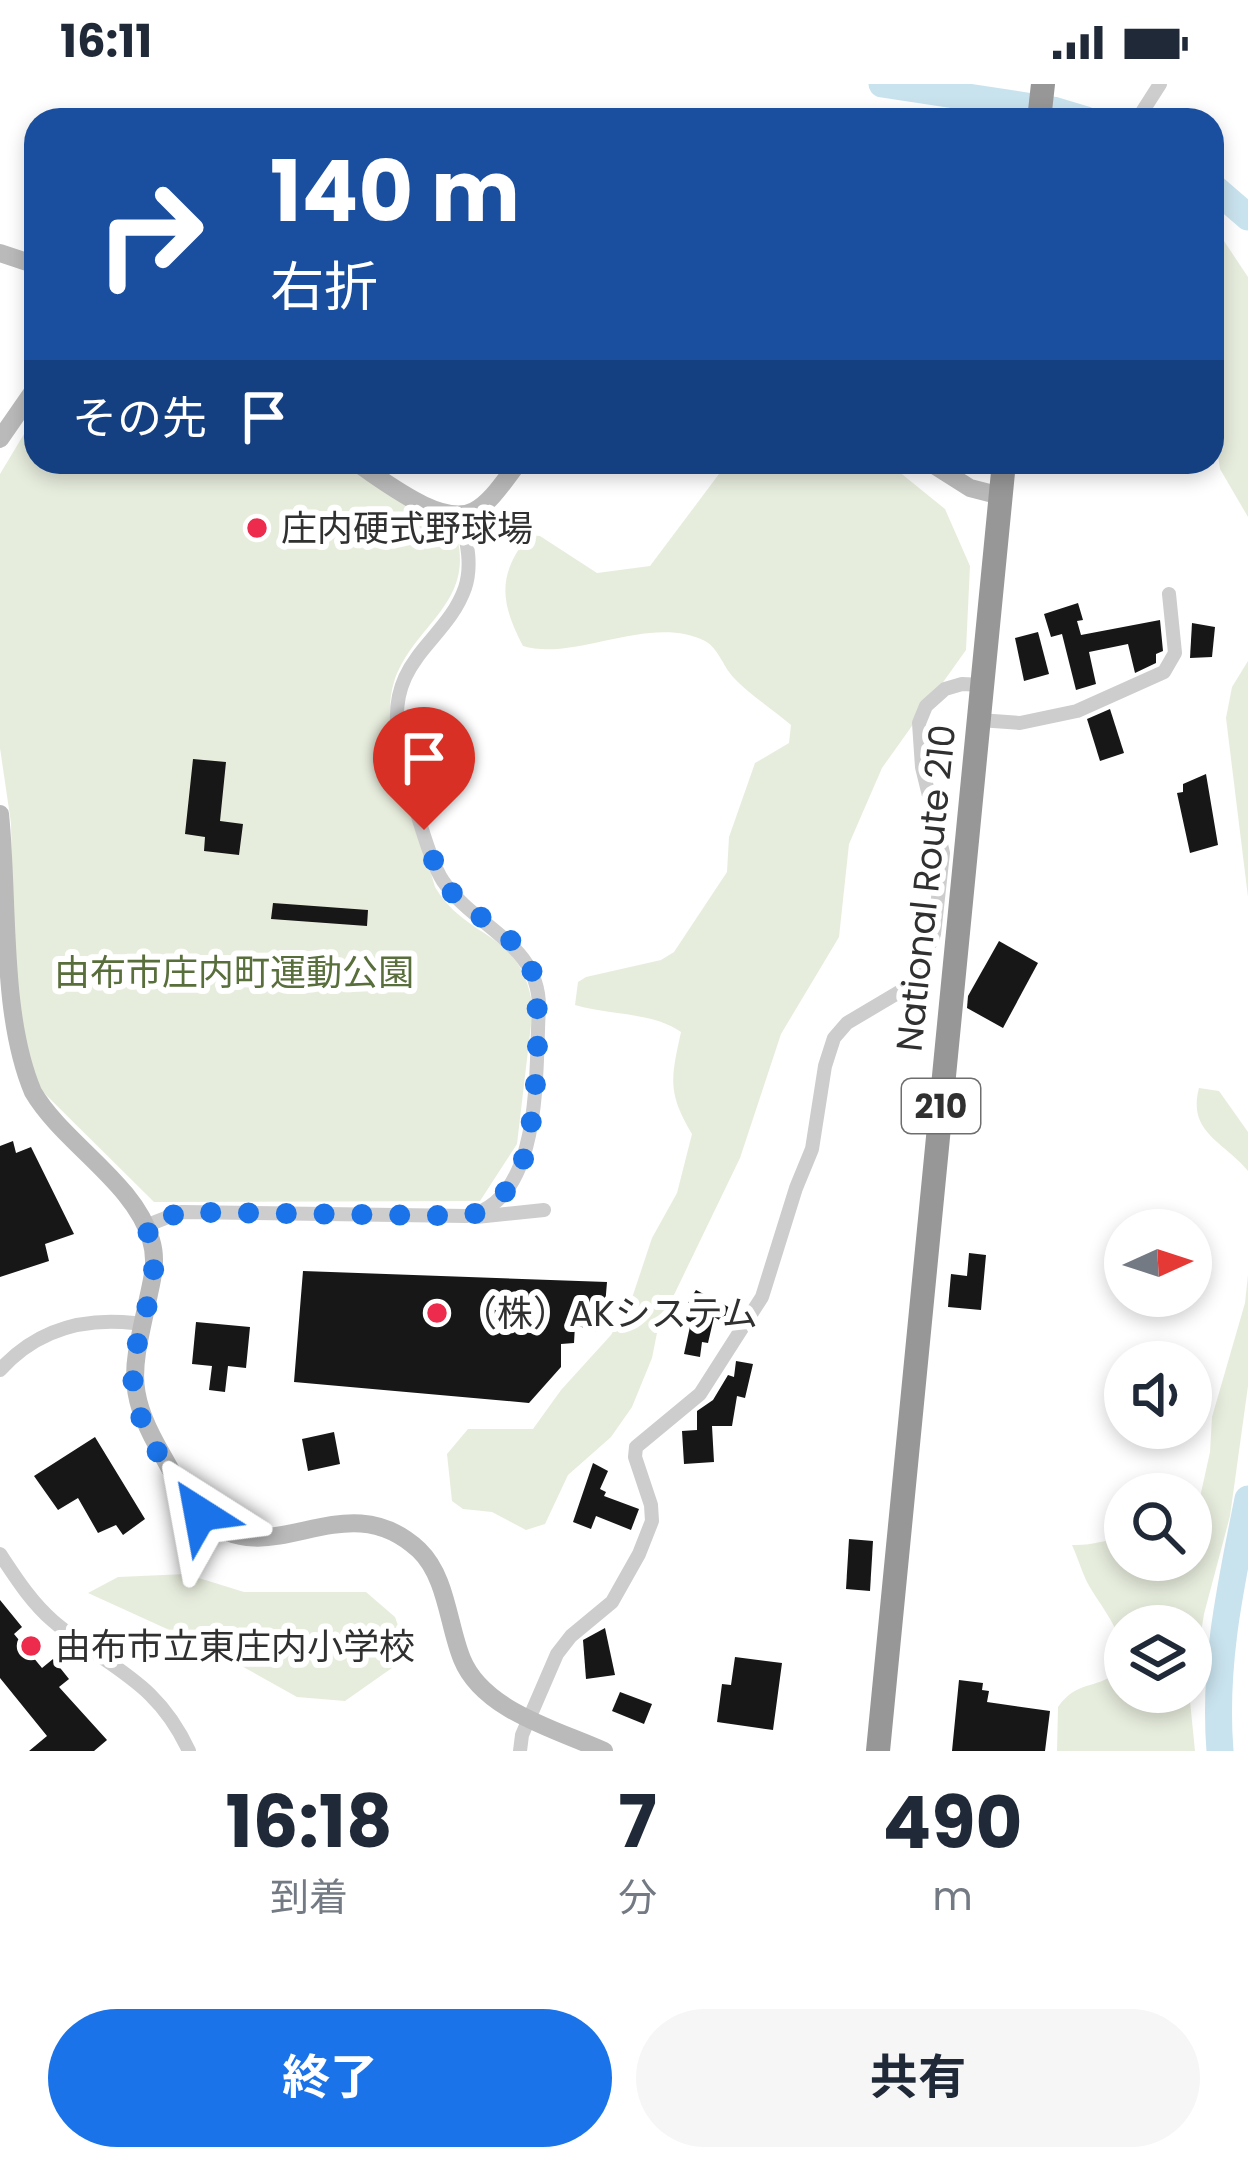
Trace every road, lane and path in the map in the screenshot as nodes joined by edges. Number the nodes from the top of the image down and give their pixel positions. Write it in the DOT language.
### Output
graph roads {
  1 [pos="24,404"];
  2 [pos="0,439"];
  3 [pos="375,474"];
  4 [pos="509,474"];
  5 [pos="947,474"];
  6 [pos="1003,474"];
  7 [pos="1001,496"];
  8 [pos="461,516"];
  9 [pos="1168,594"];
  10 [pos="982,685"];
  11 [pos="979,720"];
  12 [pos="0,814"];
  13 [pos="544,1210"];
  14 [pos="459,1217"];
  15 [pos="145,1226"];
  16 [pos="134,1323"];
  17 [pos="0,1370"];
  18 [pos="0,1554"];
  19 [pos="530,1718"];
  20 [pos="189,1751"];
  21 [pos="520,1751"];
  22 [pos="604,1751"];
  23 [pos="878,1751"];
  1 -- 2 [label="street"];
  3 -- 8 [label="street"];
  4 -- 8 [label="street"];
  5 -- 7 [label="street"];
  6 -- 7 [label="highway, National Route 210 / 210"];
  7 -- 10 [label="highway, National Route 210 / 210"];
  8 -- 14 [label="street"];
  9 -- 11 [label="street"];
  10 -- 11 [label="highway, National Route 210 / 210"];
  10 -- 19 [label="street"];
  11 -- 23 [label="highway, National Route 210 / 210"];
  12 -- 15 [label="street"];
  13 -- 14 [label="street"];
  14 -- 15 [label="street"];
  15 -- 19 [label="street"];
  16 -- 17 [label="street"];
  18 -- 20 [label="street"];
  19 -- 21 [label="street"];
  19 -- 22 [label="street"];
}
